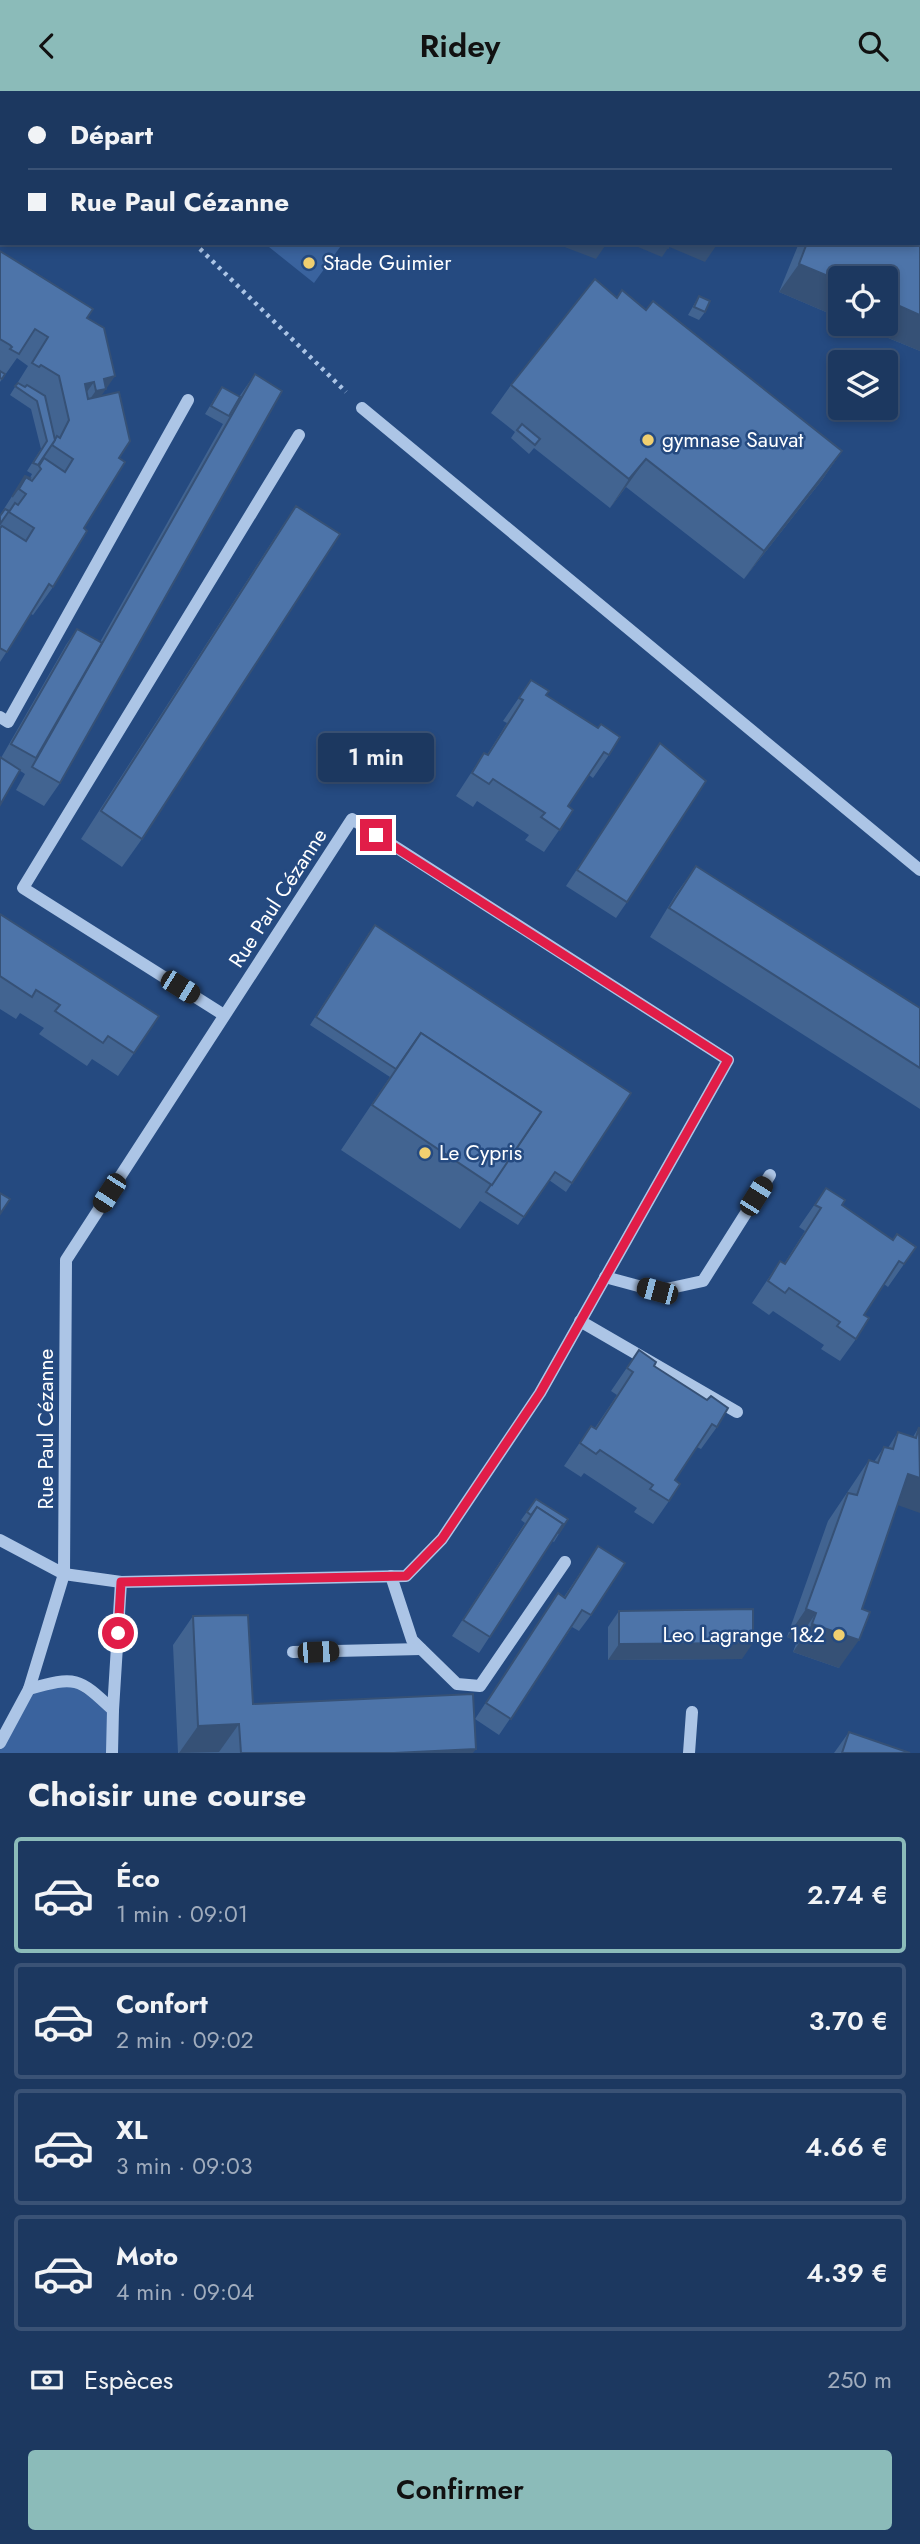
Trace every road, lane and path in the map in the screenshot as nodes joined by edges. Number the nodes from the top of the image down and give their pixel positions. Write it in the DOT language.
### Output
graph roads {
  1 [pos="196,245"];
  2 [pos="188,400"];
  3 [pos="362,408"];
  4 [pos="299,435"];
  5 [pos="0,717"];
  6 [pos="920,870"];
  7 [pos="225,1015"];
  8 [pos="769,1175"];
  9 [pos="605,1277"];
  10 [pos="580,1321"];
  11 [pos="737,1412"];
  12 [pos="0,1541"];
  13 [pos="565,1562"];
  14 [pos="64,1574"];
  15 [pos="391,1576"];
  16 [pos="121,1582"];
  17 [pos="421,1649"];
  18 [pos="293,1652"];
  19 [pos="29,1689"];
  20 [pos="113,1710"];
  21 [pos="692,1712"];
  22 [pos="0,1742"];
  23 [pos="112,1753"];
  24 [pos="689,1753"];
  1 -- 3 [label="path"];
  2 -- 5 [label="street"];
  3 -- 6 [label="street"];
  4 -- 7 [label="street"];
  7 -- 9 [label="street, Rue Paul Cézanne"];
  7 -- 14 [label="street, Rue Paul Cézanne"];
  8 -- 9 [label="street"];
  9 -- 10 [label="street, Rue Paul Cézanne"];
  10 -- 11 [label="street"];
  10 -- 15 [label="street, Rue Paul Cézanne"];
  12 -- 14 [label="street, Rue Paul Cézanne"];
  13 -- 17 [label="street"];
  14 -- 16 [label="street, Rue Paul Cézanne"];
  14 -- 19 [label="street, Rue Paul Cézanne"];
  15 -- 16 [label="street, Rue Paul Cézanne"];
  15 -- 17 [label="street"];
  16 -- 20 [label="street"];
  17 -- 18 [label="street"];
  19 -- 20 [label="street"];
  19 -- 22 [label="street, Rue Paul Cézanne"];
  20 -- 23 [label="street"];
  21 -- 24 [label="street"];
}
